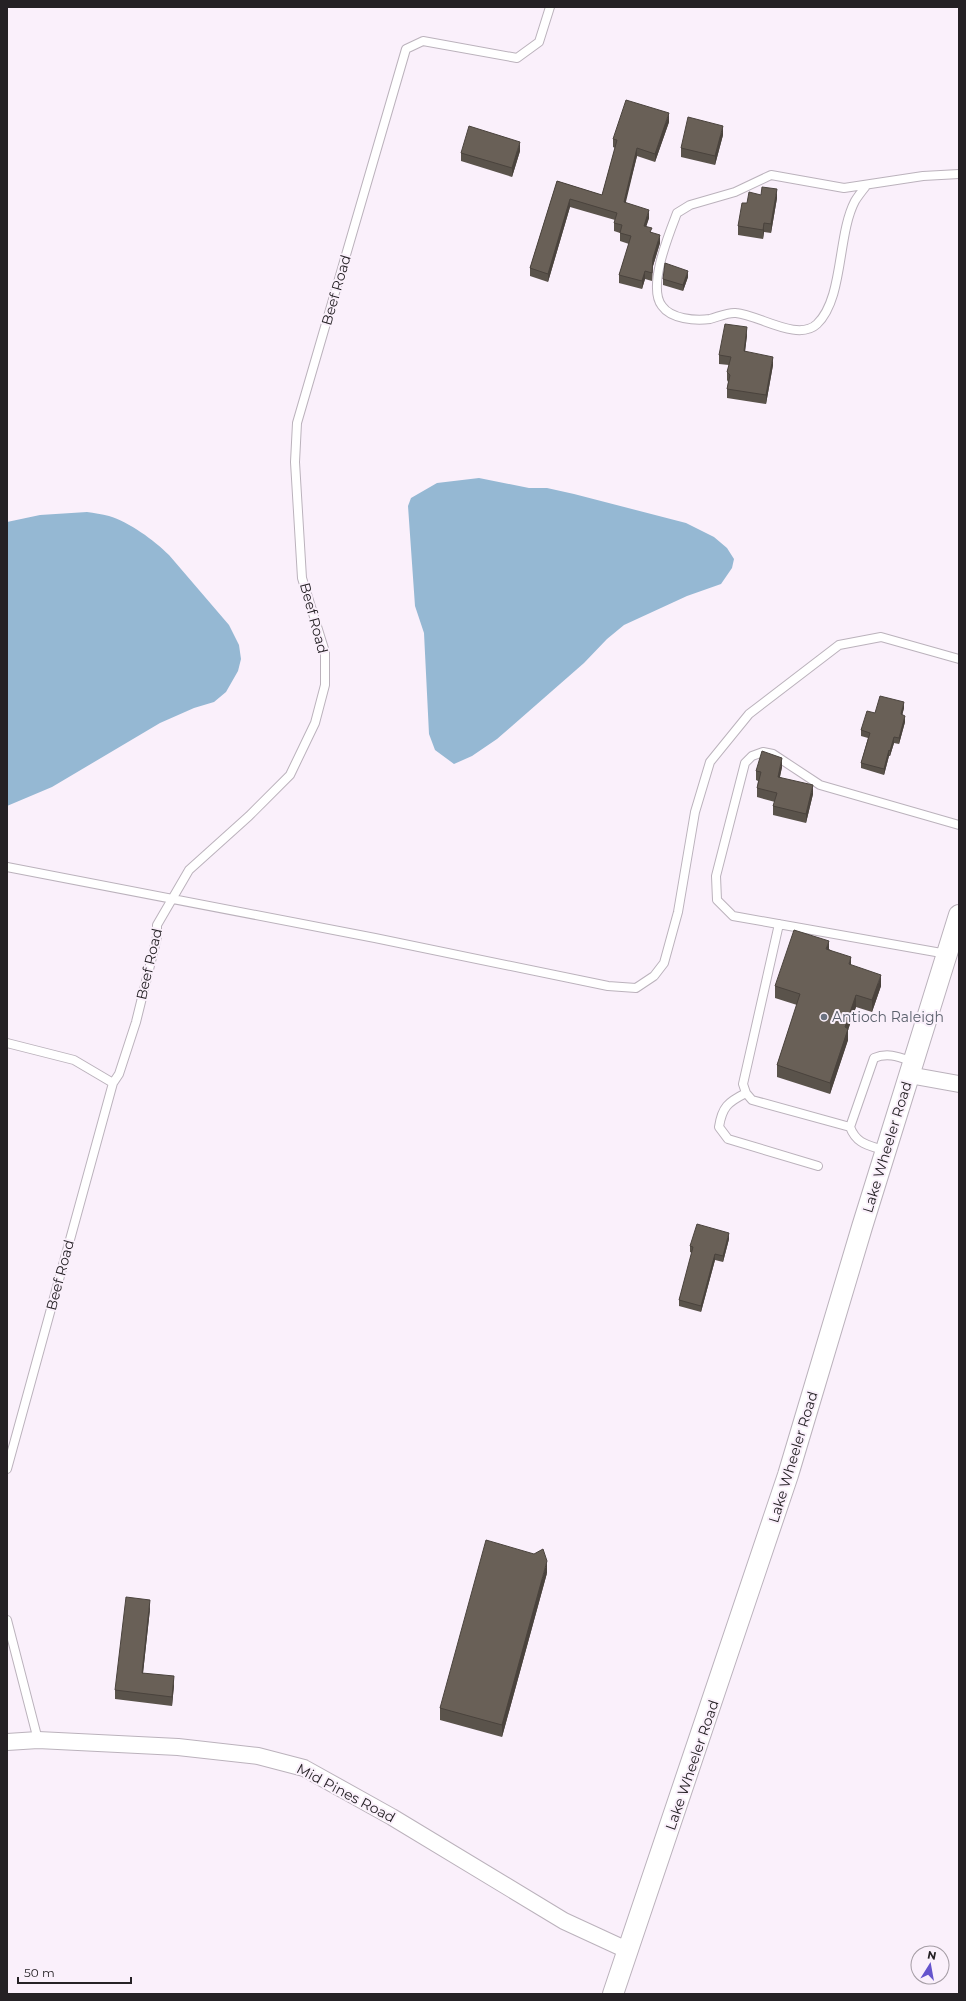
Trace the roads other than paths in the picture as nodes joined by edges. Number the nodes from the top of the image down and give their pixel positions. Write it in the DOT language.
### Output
graph roads {
  1 [pos="550,7"];
  2 [pos="959,174"];
  3 [pos="866,186"];
  4 [pos="959,659"];
  5 [pos="959,825"];
  6 [pos="7,867"];
  7 [pos="170,899"];
  8 [pos="959,915"];
  9 [pos="779,924"];
  10 [pos="947,954"];
  11 [pos="7,1043"];
  12 [pos="911,1068"];
  13 [pos="113,1083"];
  14 [pos="959,1084"];
  15 [pos="746,1093"];
  16 [pos="850,1127"];
  17 [pos="886,1151"];
  18 [pos="818,1166"];
  19 [pos="7,1469"];
  20 [pos="7,1620"];
  21 [pos="38,1740"];
  22 [pos="7,1742"];
  23 [pos="628,1951"];
  24 [pos="613,1994"];
  1 -- 7 [label="lane, Beef Road"];
  2 -- 3 [label="lane"];
  3 -- 3 [label="lane"];
  4 -- 7 [label="lane"];
  5 -- 9 [label="lane"];
  6 -- 7 [label="lane"];
  7 -- 13 [label="lane, Beef Road"];
  8 -- 10 [label="street, Lake Wheeler Road"];
  9 -- 10 [label="lane"];
  9 -- 15 [label="lane"];
  10 -- 12 [label="street, Lake Wheeler Road"];
  11 -- 13 [label="lane"];
  12 -- 14 [label="street"];
  12 -- 16 [label="lane"];
  12 -- 17 [label="street, Lake Wheeler Road"];
  13 -- 19 [label="lane, Beef Road"];
  15 -- 16 [label="lane"];
  15 -- 18 [label="lane"];
  16 -- 17 [label="lane"];
  17 -- 23 [label="street, Lake Wheeler Road"];
  20 -- 21 [label="lane"];
  21 -- 22 [label="street, Mid Pines Road"];
  21 -- 23 [label="street, Mid Pines Road"];
  23 -- 24 [label="street, Lake Wheeler Road"];
}
